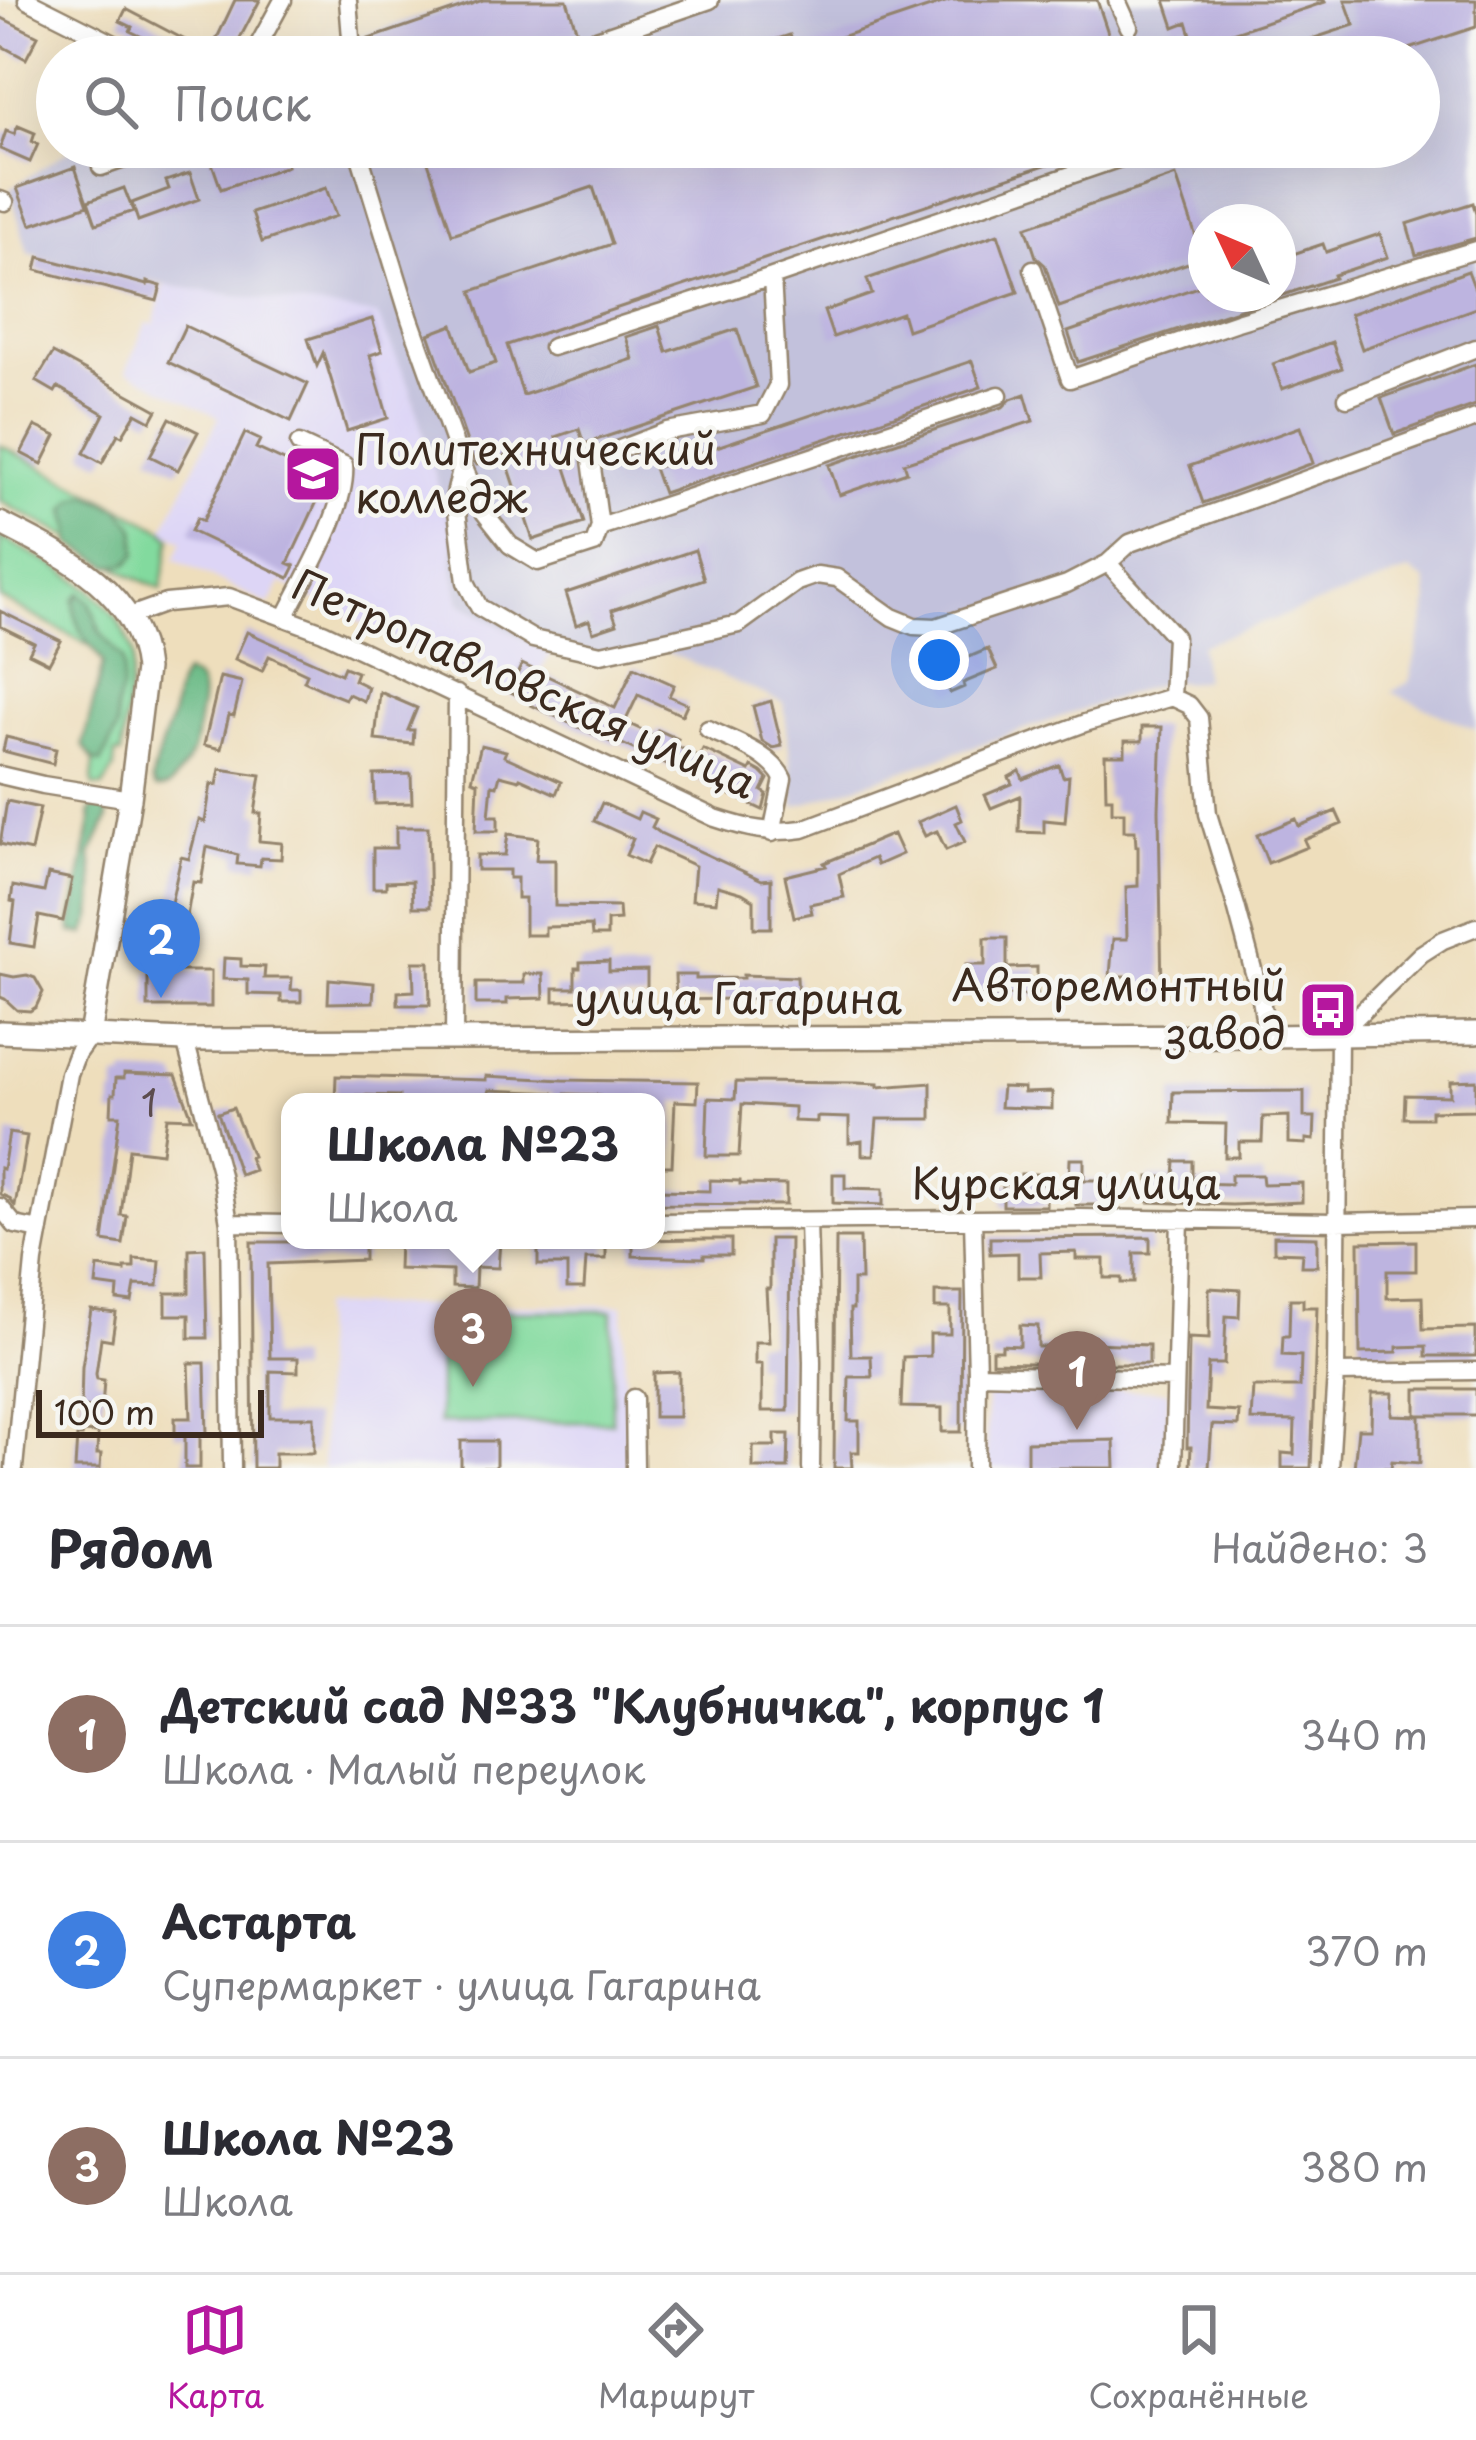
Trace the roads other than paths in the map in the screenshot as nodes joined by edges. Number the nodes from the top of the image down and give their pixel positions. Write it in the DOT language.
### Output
graph roads {
  1 [pos="27,0"];
  2 [pos="283,0"];
  3 [pos="348,0"];
  4 [pos="710,0"];
  5 [pos="1117,0"];
  6 [pos="1129,27"];
  7 [pos="98,36"];
  8 [pos="263,36"];
  9 [pos="351,36"];
  10 [pos="605,36"];
  11 [pos="363,168"];
  12 [pos="1091,168"];
  13 [pos="1476,250"];
  14 [pos="1034,268"];
  15 [pos="772,277"];
  16 [pos="552,347"];
  17 [pos="1476,348"];
  18 [pos="999,395"];
  19 [pos="1347,398"];
  20 [pos="1476,418"];
  21 [pos="298,444"];
  22 [pos="462,465"];
  23 [pos="0,523"];
  24 [pos="600,527"];
  25 [pos="1108,563"];
  26 [pos="130,616"];
  27 [pos="285,618"];
  28 [pos="457,694"];
  29 [pos="1172,697"];
  30 [pos="708,729"];
  31 [pos="0,775"];
  32 [pos="130,799"];
  33 [pos="772,832"];
  34 [pos="1476,927"];
  35 [pos="0,1032"];
  36 [pos="1476,1033"];
  37 [pos="1340,1034"];
  38 [pos="90,1035"];
  39 [pos="1267,1036"];
  40 [pos="185,1040"];
  41 [pos="454,1040"];
  42 [pos="0,1207"];
  43 [pos="1180,1219"];
  44 [pos="1476,1219"];
  45 [pos="808,1220"];
  46 [pos="973,1220"];
  47 [pos="665,1222"];
  48 [pos="1336,1222"];
  49 [pos="229,1223"];
  50 [pos="281,1224"];
  51 [pos="40,1230"];
  52 [pos="1476,1371"];
  53 [pos="1336,1373"];
  54 [pos="977,1374"];
  55 [pos="1174,1379"];
  56 [pos="634,1398"];
  57 [pos="14,1468"];
  58 [pos="232,1468"];
  59 [pos="635,1468"];
  60 [pos="811,1468"];
  61 [pos="976,1468"];
  62 [pos="1174,1468"];
  63 [pos="1330,1468"];
  1 -- 7 [label="street"];
  2 -- 8 [label="street"];
  3 -- 9 [label="street"];
  4 -- 10 [label="street"];
  5 -- 6 [label="street"];
  11 -- 22 [label="street"];
  12 -- 15 [label="street"];
  13 -- 14 [label="street"];
  15 -- 16 [label="street"];
  15 -- 24 [label="street"];
  17 -- 19 [label="street"];
  18 -- 24 [label="street"];
  20 -- 25 [label="street"];
  21 -- 27 [label="street"];
  22 -- 24 [label="street"];
  22 -- 25 [label="street"];
  23 -- 26 [label="main road"];
  25 -- 29 [label="street"];
  26 -- 27 [label="street, Петропавловская улица"];
  26 -- 32 [label="main road"];
  27 -- 28 [label="street, Петропавловская улица"];
  28 -- 33 [label="street, Петропавловская улица"];
  28 -- 41 [label="street"];
  29 -- 33 [label="street, Петропавловская улица"];
  29 -- 39 [label="street"];
  30 -- 33 [label="street"];
  31 -- 32 [label="street"];
  32 -- 38 [label="main road"];
  34 -- 37 [label="street"];
  35 -- 38 [label="main road, улица Гагарина"];
  36 -- 37 [label="main road, улица Гагарина"];
  37 -- 39 [label="main road, улица Гагарина"];
  37 -- 48 [label="street"];
  38 -- 40 [label="main road, улица Гагарина"];
  38 -- 51 [label="street"];
  39 -- 41 [label="main road, улица Гагарина"];
  40 -- 41 [label="main road, улица Гагарина"];
  40 -- 49 [label="street"];
  42 -- 51 [label="street"];
  43 -- 46 [label="street, Курская улица"];
  43 -- 48 [label="street, Курская улица"];
  43 -- 55 [label="street"];
  44 -- 48 [label="street, Курская улица"];
  45 -- 46 [label="street, Курская улица"];
  45 -- 47 [label="street, Курская улица"];
  45 -- 60 [label="street"];
  46 -- 54 [label="street"];
  48 -- 53 [label="street"];
  49 -- 50 [label="street"];
  49 -- 58 [label="street"];
  51 -- 57 [label="street"];
  52 -- 53 [label="street"];
  53 -- 63 [label="street"];
  54 -- 55 [label="street"];
  54 -- 61 [label="street"];
  55 -- 62 [label="street"];
  56 -- 59 [label="street"];
}
